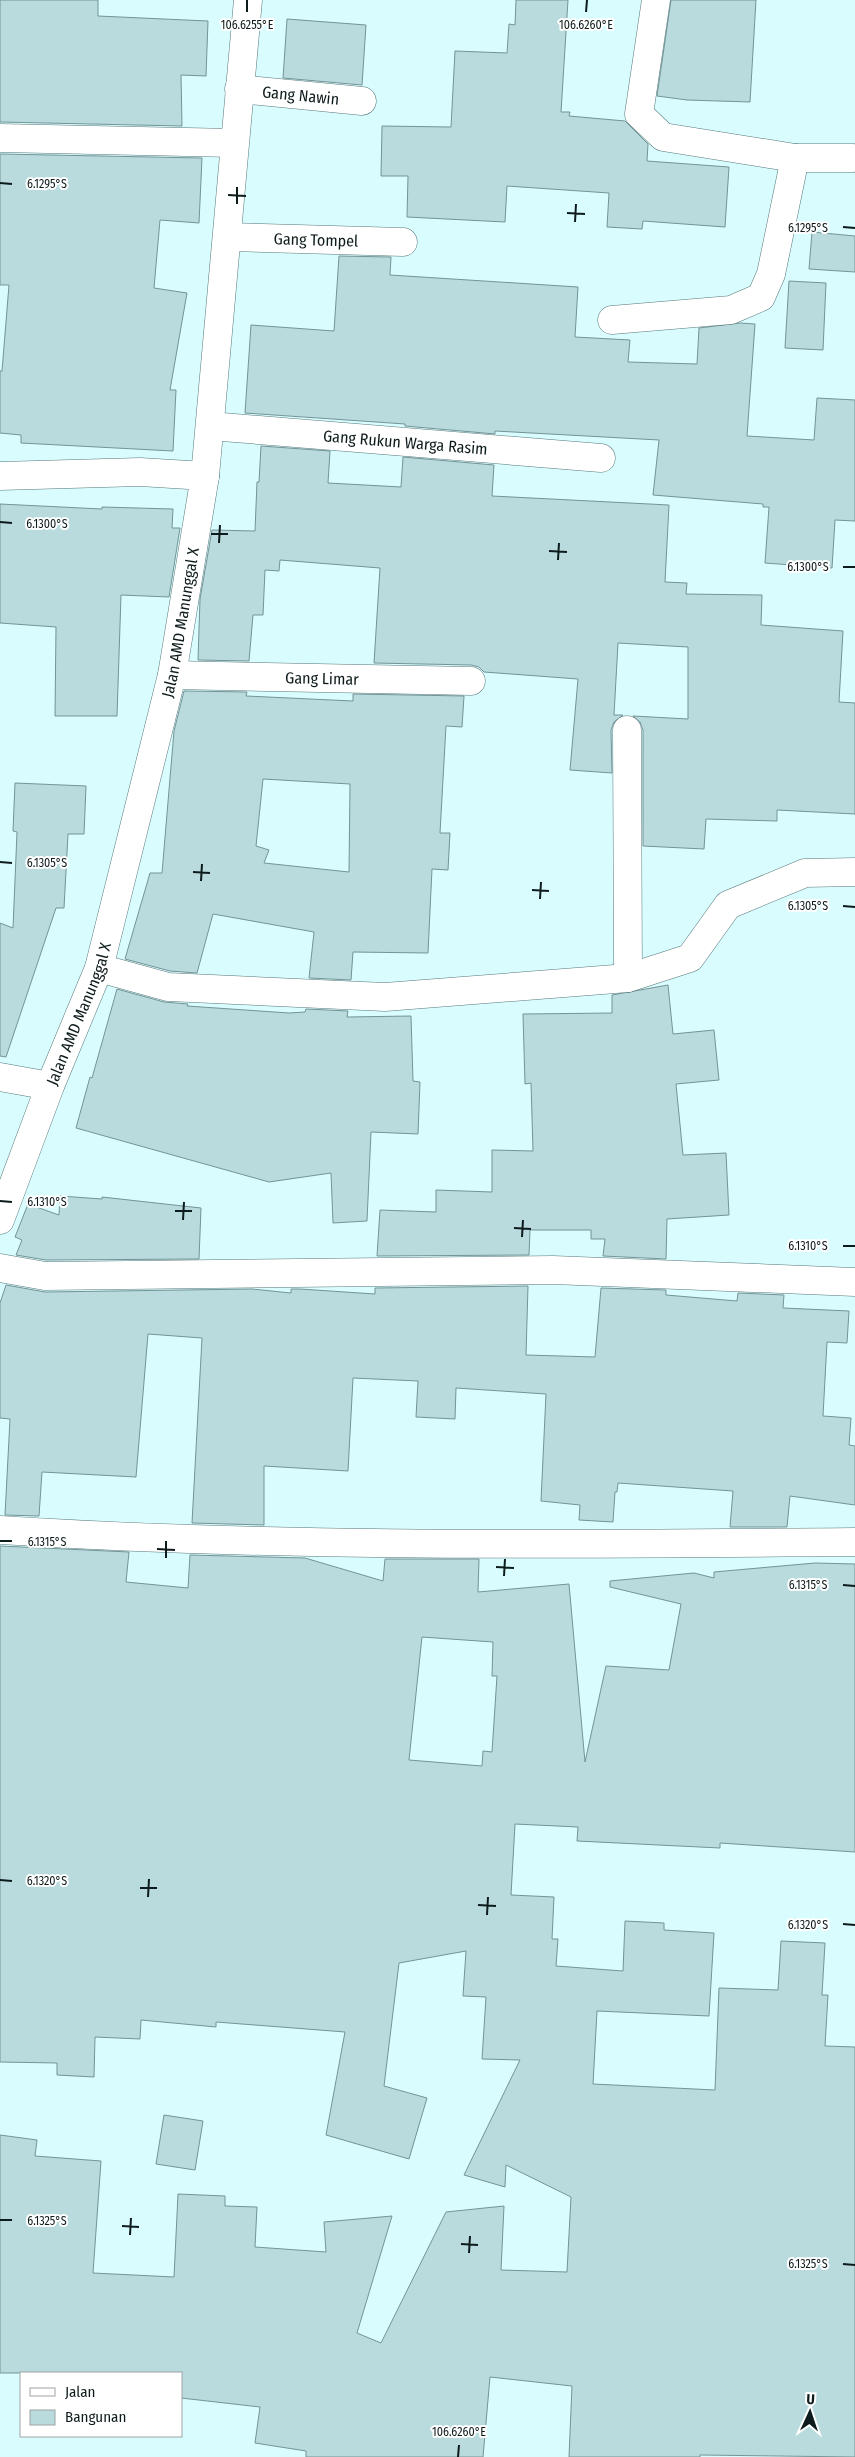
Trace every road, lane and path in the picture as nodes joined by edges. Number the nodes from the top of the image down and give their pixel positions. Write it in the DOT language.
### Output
graph roads {
  1 [pos="248,0"];
  2 [pos="656,0"];
  3 [pos="239,89"];
  4 [pos="362,101"];
  5 [pos="0,138"];
  6 [pos="234,143"];
  7 [pos="795,158"];
  8 [pos="852,158"];
  9 [pos="228,237"];
  10 [pos="403,242"];
  11 [pos="612,320"];
  12 [pos="210,426"];
  13 [pos="601,458"];
  14 [pos="0,476"];
  15 [pos="205,476"];
  16 [pos="172,675"];
  17 [pos="471,681"];
  18 [pos="627,730"];
  19 [pos="855,872"];
  20 [pos="99,968"];
  21 [pos="628,978"];
  22 [pos="0,1077"];
  23 [pos="50,1086"];
  24 [pos="0,1220"];
  25 [pos="0,1268"];
  26 [pos="855,1282"];
  27 [pos="0,1530"];
  28 [pos="855,1542"];
  1 -- 3 [label="street, Jalan AMD Manunggal X"];
  2 -- 7 [label="street"];
  3 -- 4 [label="street, Gang Nawin"];
  3 -- 6 [label="street, Jalan AMD Manunggal X"];
  5 -- 6 [label="street"];
  6 -- 9 [label="street, Jalan AMD Manunggal X"];
  7 -- 8 [label="street"];
  7 -- 11 [label="street"];
  9 -- 10 [label="street, Gang Tompel"];
  9 -- 12 [label="street, Jalan AMD Manunggal X"];
  12 -- 13 [label="street, Gang Rukun Warga Rasim"];
  12 -- 15 [label="street, Jalan AMD Manunggal X"];
  14 -- 15 [label="street"];
  15 -- 16 [label="street, Jalan AMD Manunggal X"];
  16 -- 17 [label="street, Gang Limar"];
  16 -- 20 [label="street, Jalan AMD Manunggal X"];
  18 -- 21 [label="street"];
  19 -- 21 [label="street"];
  20 -- 21 [label="street"];
  20 -- 23 [label="street, Jalan AMD Manunggal X"];
  22 -- 23 [label="street"];
  23 -- 24 [label="street, Jalan AMD Manunggal X"];
  25 -- 26 [label="street"];
  27 -- 28 [label="street"];
}
